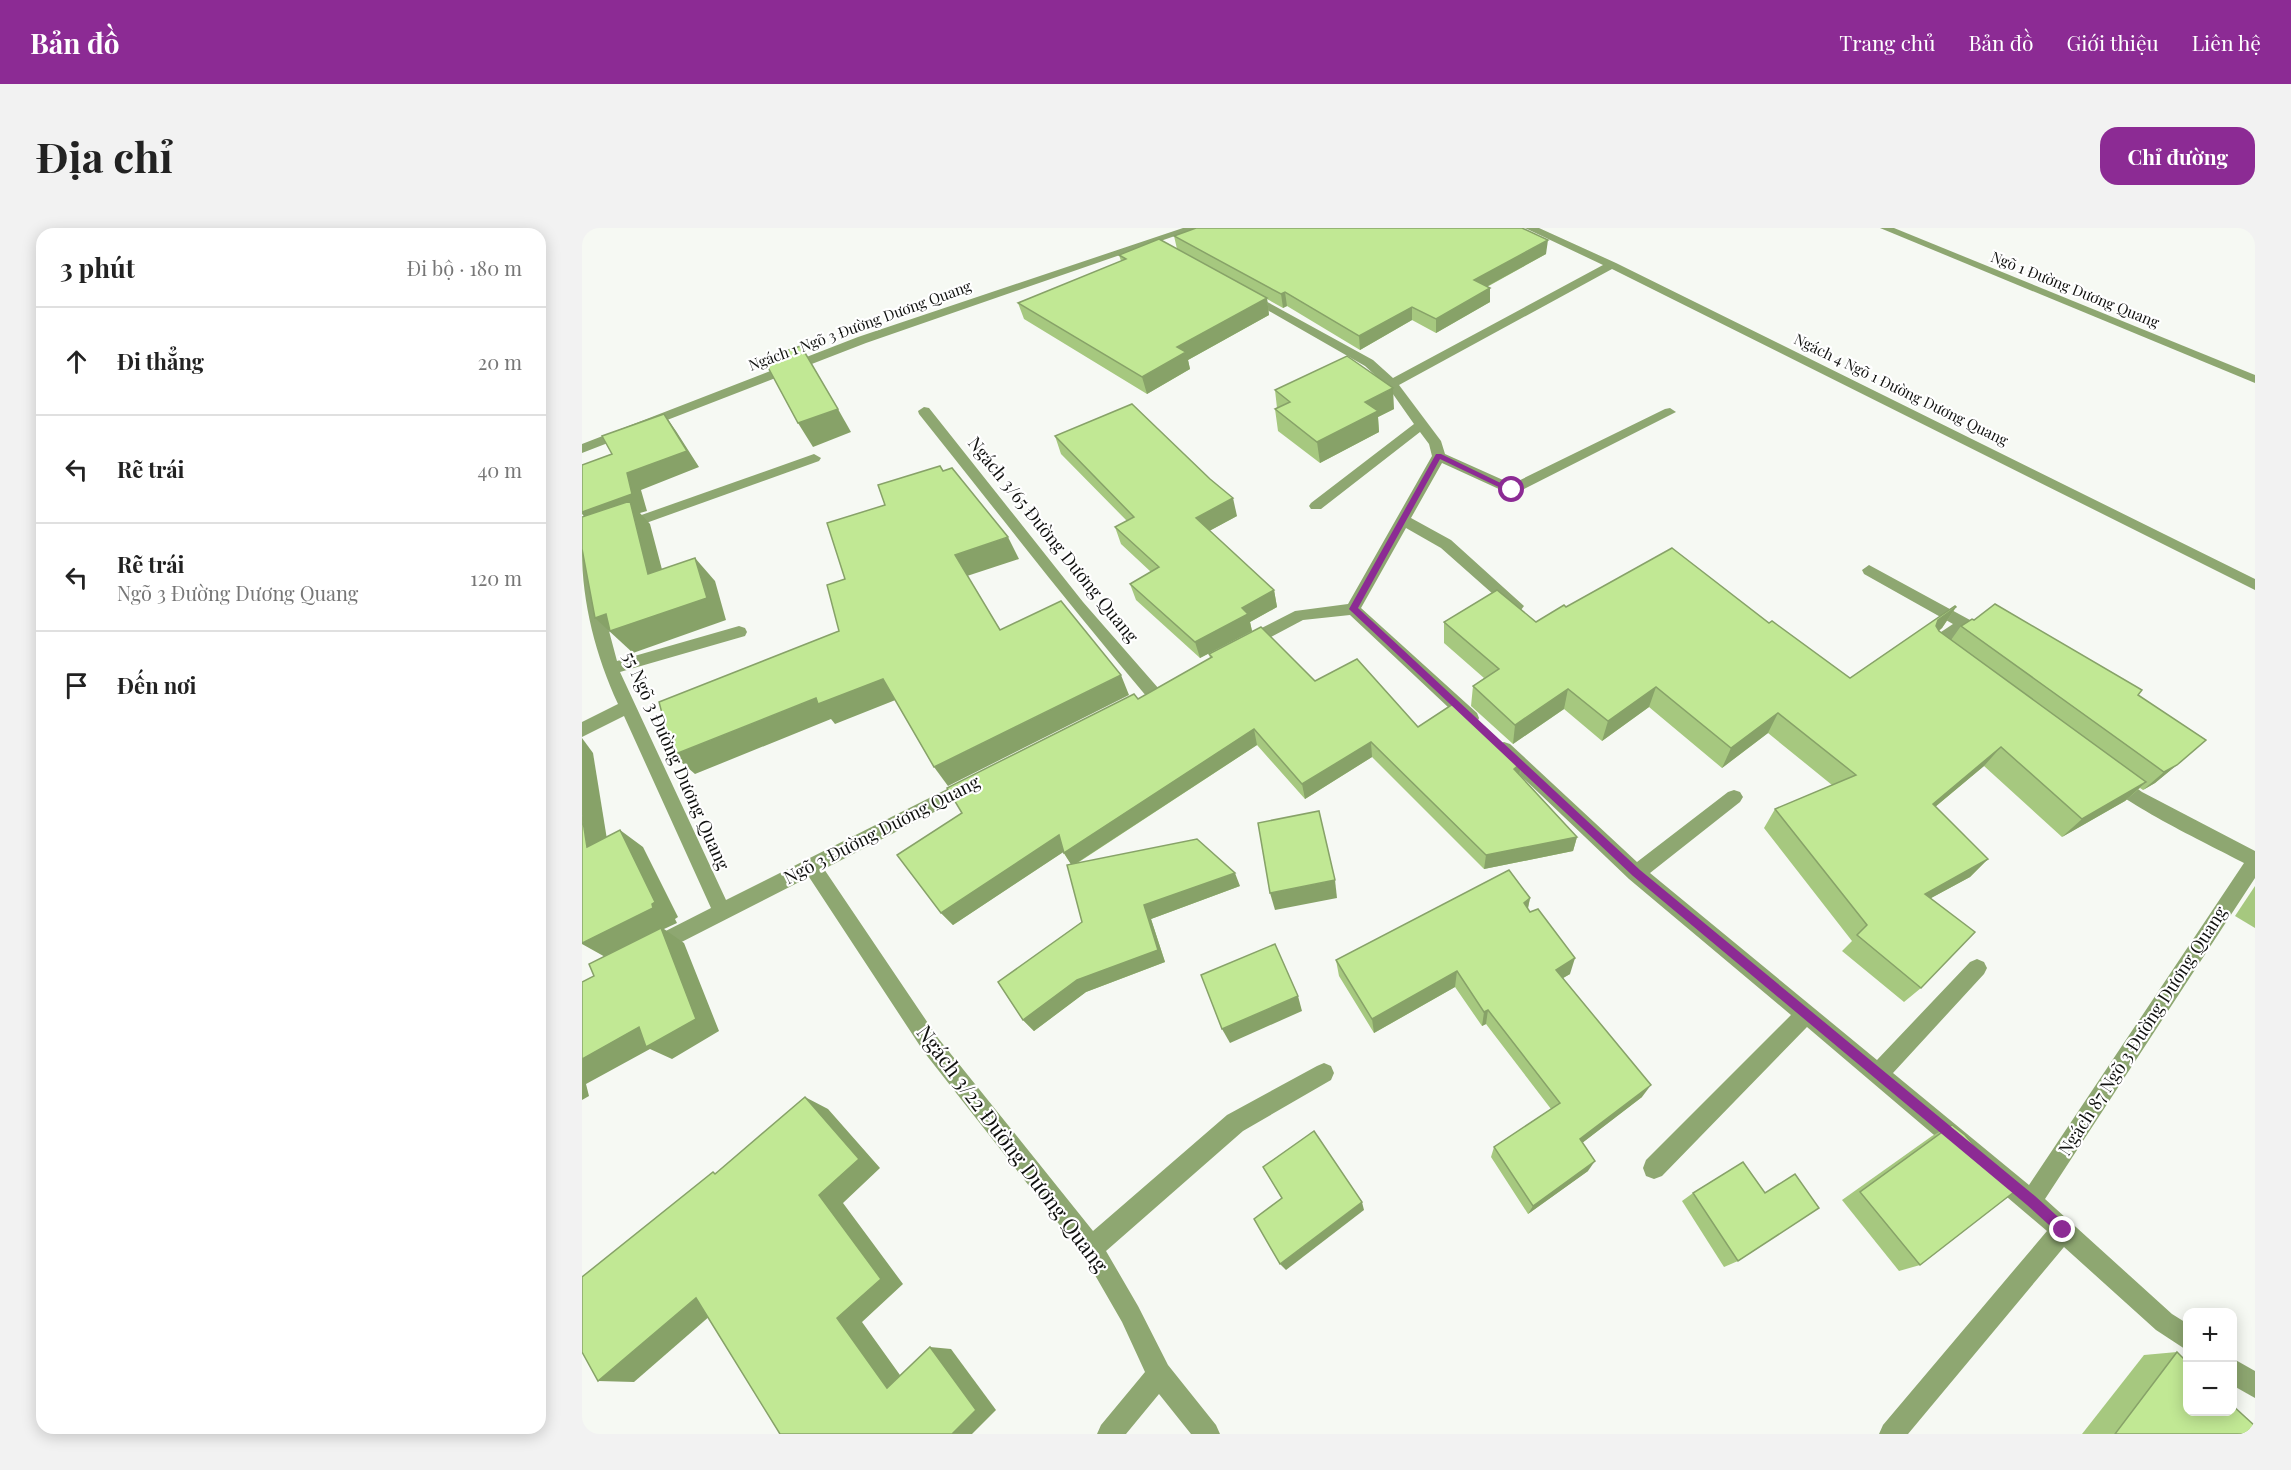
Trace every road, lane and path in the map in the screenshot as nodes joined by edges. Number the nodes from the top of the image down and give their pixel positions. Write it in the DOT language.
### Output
graph roads {
  1 [pos="1193,228"];
  2 [pos="1530,228"];
  3 [pos="1885,228"];
  4 [pos="1153,243"];
  5 [pos="1171,252"];
  6 [pos="1612,265"];
  7 [pos="1237,289"];
  8 [pos="2255,379"];
  9 [pos="1392,384"];
  10 [pos="924,411"];
  11 [pos="1670,412"];
  12 [pos="1421,425"];
  13 [pos="582,449"];
  14 [pos="1439,456"];
  15 [pos="814,458"];
  16 [pos="1316,506"];
  17 [pos="1403,520"];
  18 [pos="582,541"];
  19 [pos="582,556"];
  20 [pos="1869,570"];
  21 [pos="2255,585"];
  22 [pos="1516,606"];
  23 [pos="1353,609"];
  24 [pos="739,632"];
  25 [pos="1226,654"];
  26 [pos="1951,660"];
  27 [pos="611,669"];
  28 [pos="1174,682"];
  29 [pos="1153,693"];
  30 [pos="1131,704"];
  31 [pos="627,707"];
  32 [pos="582,730"];
  33 [pos="2102,772"];
  34 [pos="993,774"];
  35 [pos="1734,797"];
  36 [pos="2255,861"];
  37 [pos="812,866"];
  38 [pos="1636,873"];
  39 [pos="722,912"];
  40 [pos="632,957"];
  41 [pos="1977,968"];
  42 [pos="1806,1014"];
  43 [pos="1324,1073"];
  44 [pos="1878,1074"];
  45 [pos="1654,1168"];
  46 [pos="2031,1201"];
  47 [pos="2063,1230"];
  48 [pos="1092,1248"];
  49 [pos="2183,1336"];
  50 [pos="2237,1373"];
  51 [pos="1159,1374"];
  52 [pos="2255,1386"];
  53 [pos="1110,1434"];
  54 [pos="1207,1434"];
  55 [pos="1892,1434"];
  1 -- 4 [label="street, Ngách 1 Ngõ 3 Đường Dương Quang"];
  2 -- 6 [label="street, Ngách 4 Ngõ 1 Đường Dương Quang"];
  3 -- 8 [label="street, Ngõ 1 Đường Dương Quang"];
  4 -- 5 [label="street"];
  4 -- 13 [label="street, Ngách 1 Ngõ 3 Đường Dương Quang"];
  6 -- 9 [label="street"];
  6 -- 21 [label="street, Ngách 4 Ngõ 1 Đường Dương Quang"];
  7 -- 9 [label="street"];
  9 -- 12 [label="street"];
  10 -- 29 [label="street, Ngách 3/65 Đường Dương Quang"];
  11 -- 14 [label="street"];
  12 -- 14 [label="street"];
  12 -- 16 [label="street"];
  14 -- 17 [label="street"];
  15 -- 18 [label="street"];
  17 -- 22 [label="street"];
  17 -- 23 [label="street"];
  19 -- 27 [label="street, 55 Ngõ 3 Đường Dương Quang"];
  20 -- 26 [label="street"];
  23 -- 25 [label="street"];
  23 -- 38 [label="street"];
  24 -- 27 [label="street"];
  27 -- 31 [label="street, 55 Ngõ 3 Đường Dương Quang"];
  28 -- 29 [label="street"];
  29 -- 30 [label="street"];
  31 -- 32 [label="street"];
  31 -- 39 [label="street, 55 Ngõ 3 Đường Dương Quang"];
  33 -- 36 [label="street, Ngách 87 Ngõ 3 Đường Dương Quang"];
  34 -- 37 [label="street, Ngõ 3 Đường Dương Quang"];
  35 -- 38 [label="street"];
  36 -- 46 [label="street, Ngách 87 Ngõ 3 Đường Dương Quang"];
  37 -- 39 [label="street, Ngõ 3 Đường Dương Quang"];
  37 -- 48 [label="street, Ngách 3/22 Đường Dương Quang"];
  38 -- 42 [label="street"];
  39 -- 40 [label="street, Ngõ 3 Đường Dương Quang"];
  41 -- 44 [label="street"];
  42 -- 44 [label="street"];
  42 -- 45 [label="street"];
  43 -- 48 [label="street"];
  44 -- 46 [label="street"];
  46 -- 47 [label="street"];
  47 -- 49 [label="street"];
  47 -- 55 [label="street"];
  48 -- 51 [label="street, Ngách 3/22 Đường Dương Quang"];
  50 -- 52 [label="street"];
  51 -- 53 [label="street"];
  51 -- 54 [label="street, Ngách 3/22 Đường Dương Quang"];
}
